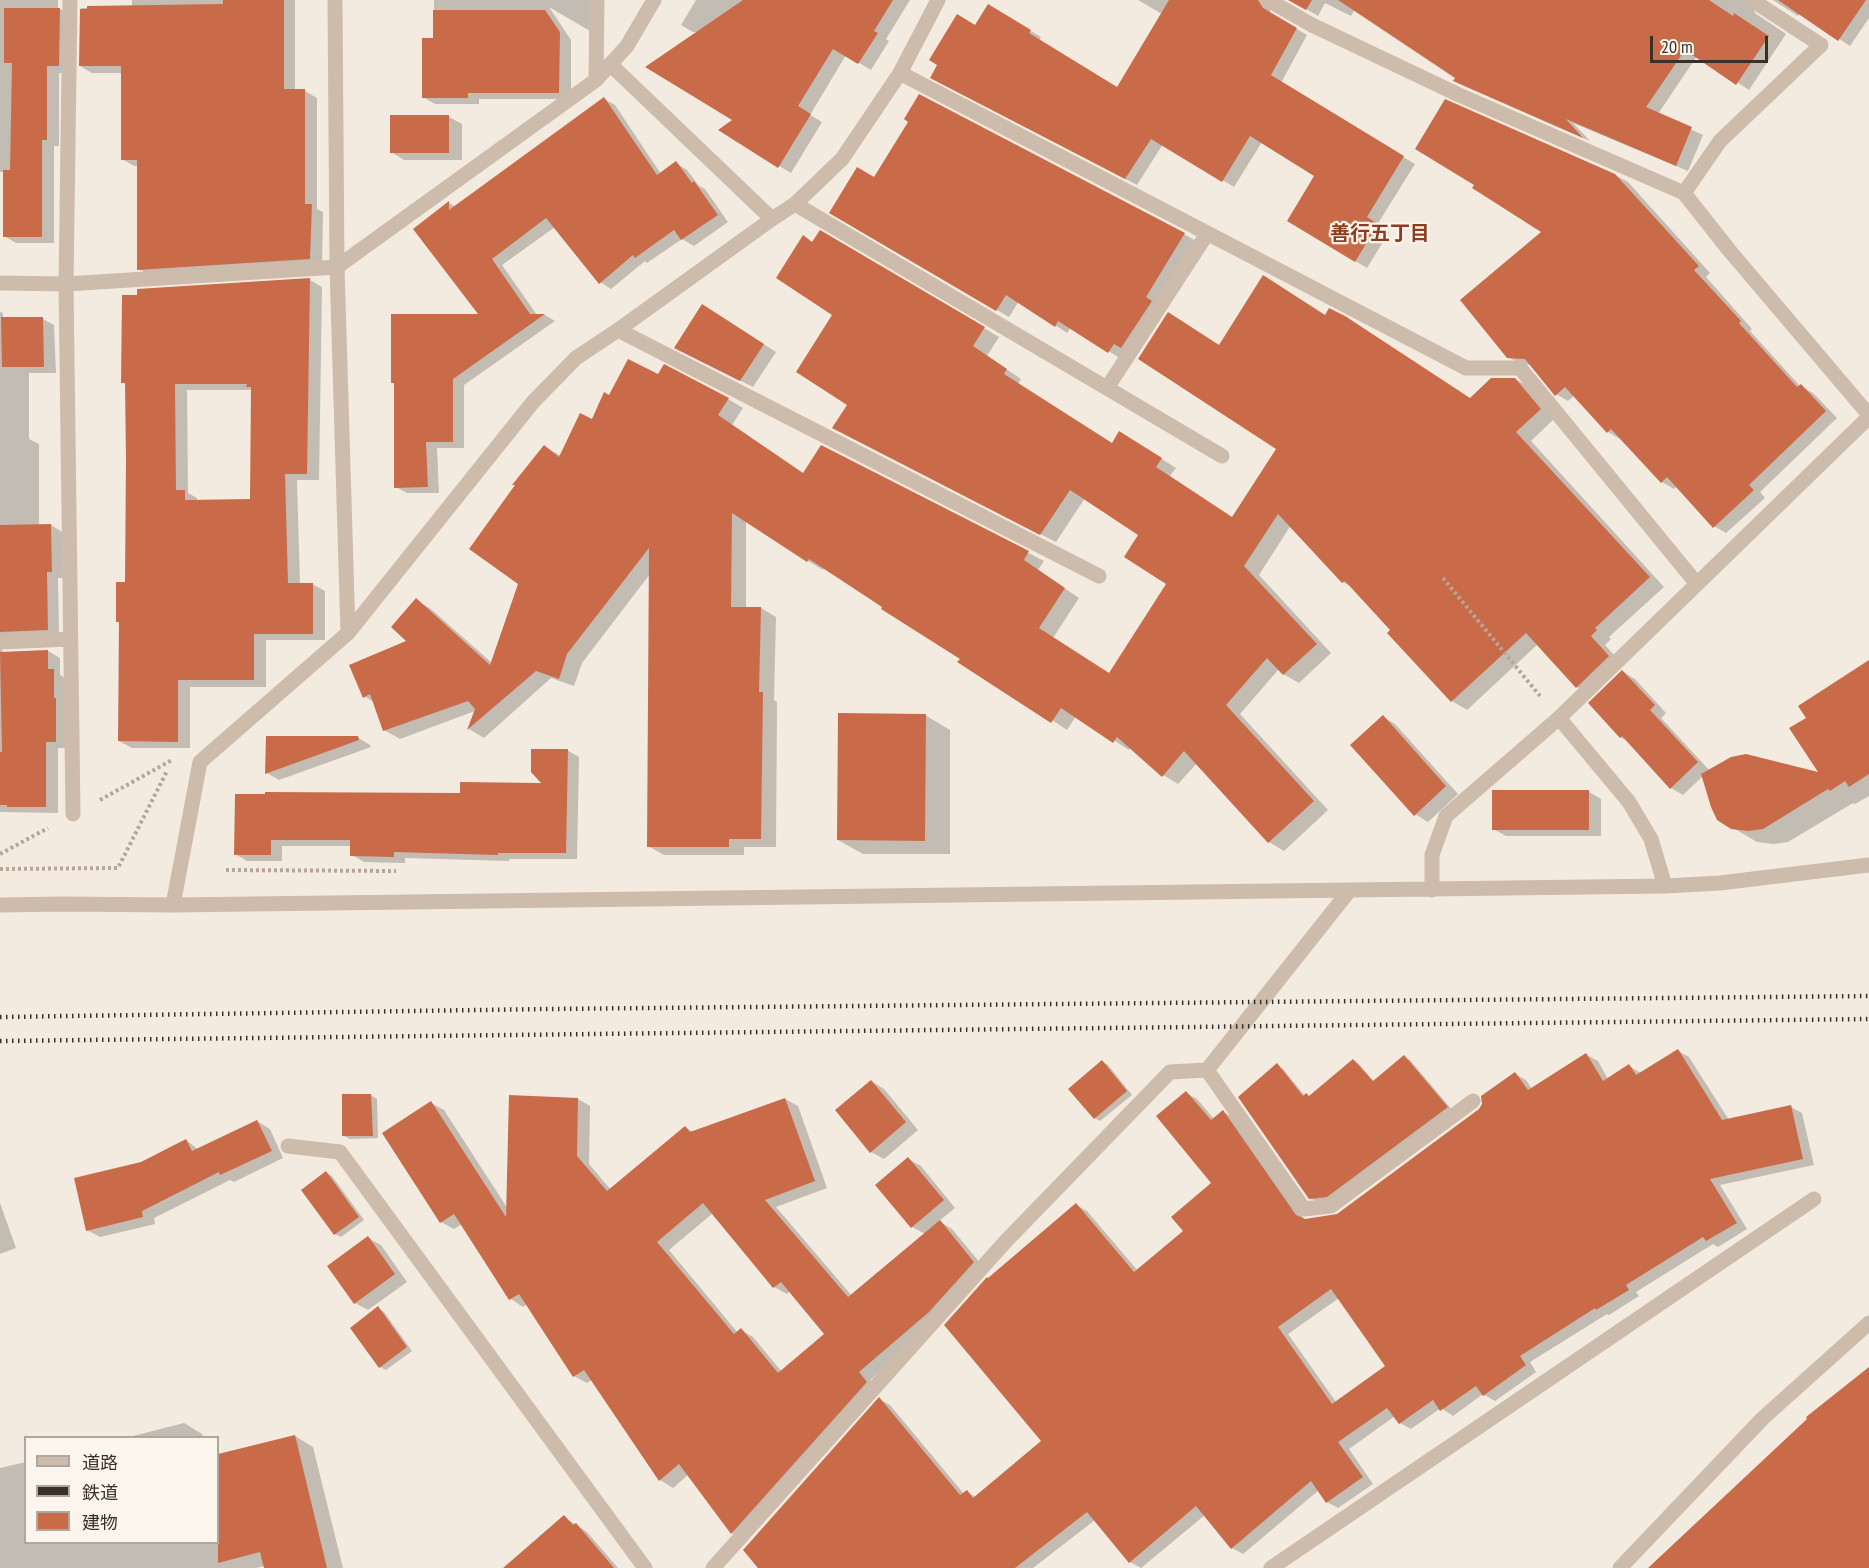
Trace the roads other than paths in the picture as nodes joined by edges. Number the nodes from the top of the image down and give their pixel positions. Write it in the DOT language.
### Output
graph roads {
  1 [pos="70,0"];
  2 [pos="335,0"];
  3 [pos="597,0"];
  4 [pos="654,0"];
  5 [pos="938,0"];
  6 [pos="1268,0"];
  7 [pos="1752,0"];
  8 [pos="610,65"];
  9 [pos="900,73"];
  10 [pos="596,80"];
  11 [pos="1684,193"];
  12 [pos="795,204"];
  13 [pos="772,219"];
  14 [pos="1207,234"];
  15 [pos="337,267"];
  16 [pos="0,283"];
  17 [pos="66,284"];
  18 [pos="618,330"];
  19 [pos="1107,388"];
  20 [pos="1869,416"];
  21 [pos="1222,456"];
  22 [pos="1099,576"];
  23 [pos="1698,584"];
  24 [pos="348,633"];
  25 [pos="70,639"];
  26 [pos="0,642"];
  27 [pos="1559,718"];
  28 [pos="73,814"];
  29 [pos="1869,865"];
  30 [pos="1665,886"];
  31 [pos="1432,890"];
  32 [pos="1349,891"];
  33 [pos="0,905"];
  34 [pos="173,905"];
  35 [pos="1207,1070"];
  36 [pos="1473,1101"];
  37 [pos="288,1146"];
  38 [pos="1814,1199"];
  39 [pos="1869,1323"];
  40 [pos="645,1568"];
  41 [pos="713,1568"];
  42 [pos="1271,1568"];
  43 [pos="1620,1568"];
  1 -- 17 [label="street"];
  2 -- 15 [label="street"];
  3 -- 10 [label="street"];
  4 -- 8 [label="street"];
  5 -- 9 [label="street"];
  6 -- 11 [label="street"];
  7 -- 11 [label="street"];
  8 -- 10 [label="street"];
  8 -- 13 [label="street"];
  9 -- 12 [label="street"];
  9 -- 14 [label="street"];
  10 -- 15 [label="street"];
  11 -- 20 [label="street"];
  12 -- 13 [label="street"];
  12 -- 19 [label="street"];
  13 -- 18 [label="street"];
  14 -- 19 [label="street"];
  14 -- 23 [label="street"];
  15 -- 17 [label="street"];
  15 -- 24 [label="street"];
  16 -- 17 [label="street"];
  17 -- 25 [label="street"];
  18 -- 22 [label="street"];
  18 -- 24 [label="street"];
  19 -- 21 [label="street"];
  20 -- 23 [label="street"];
  23 -- 27 [label="street"];
  24 -- 34 [label="street"];
  25 -- 26 [label="street"];
  25 -- 28 [label="street"];
  27 -- 30 [label="street"];
  27 -- 31 [label="street"];
  29 -- 30 [label="street"];
  30 -- 31 [label="street"];
  31 -- 32 [label="street"];
  32 -- 34 [label="street"];
  32 -- 35 [label="street"];
  33 -- 34 [label="street"];
  35 -- 36 [label="street"];
  35 -- 41 [label="street"];
  37 -- 40 [label="street"];
  38 -- 42 [label="street"];
  39 -- 43 [label="street"];
}
